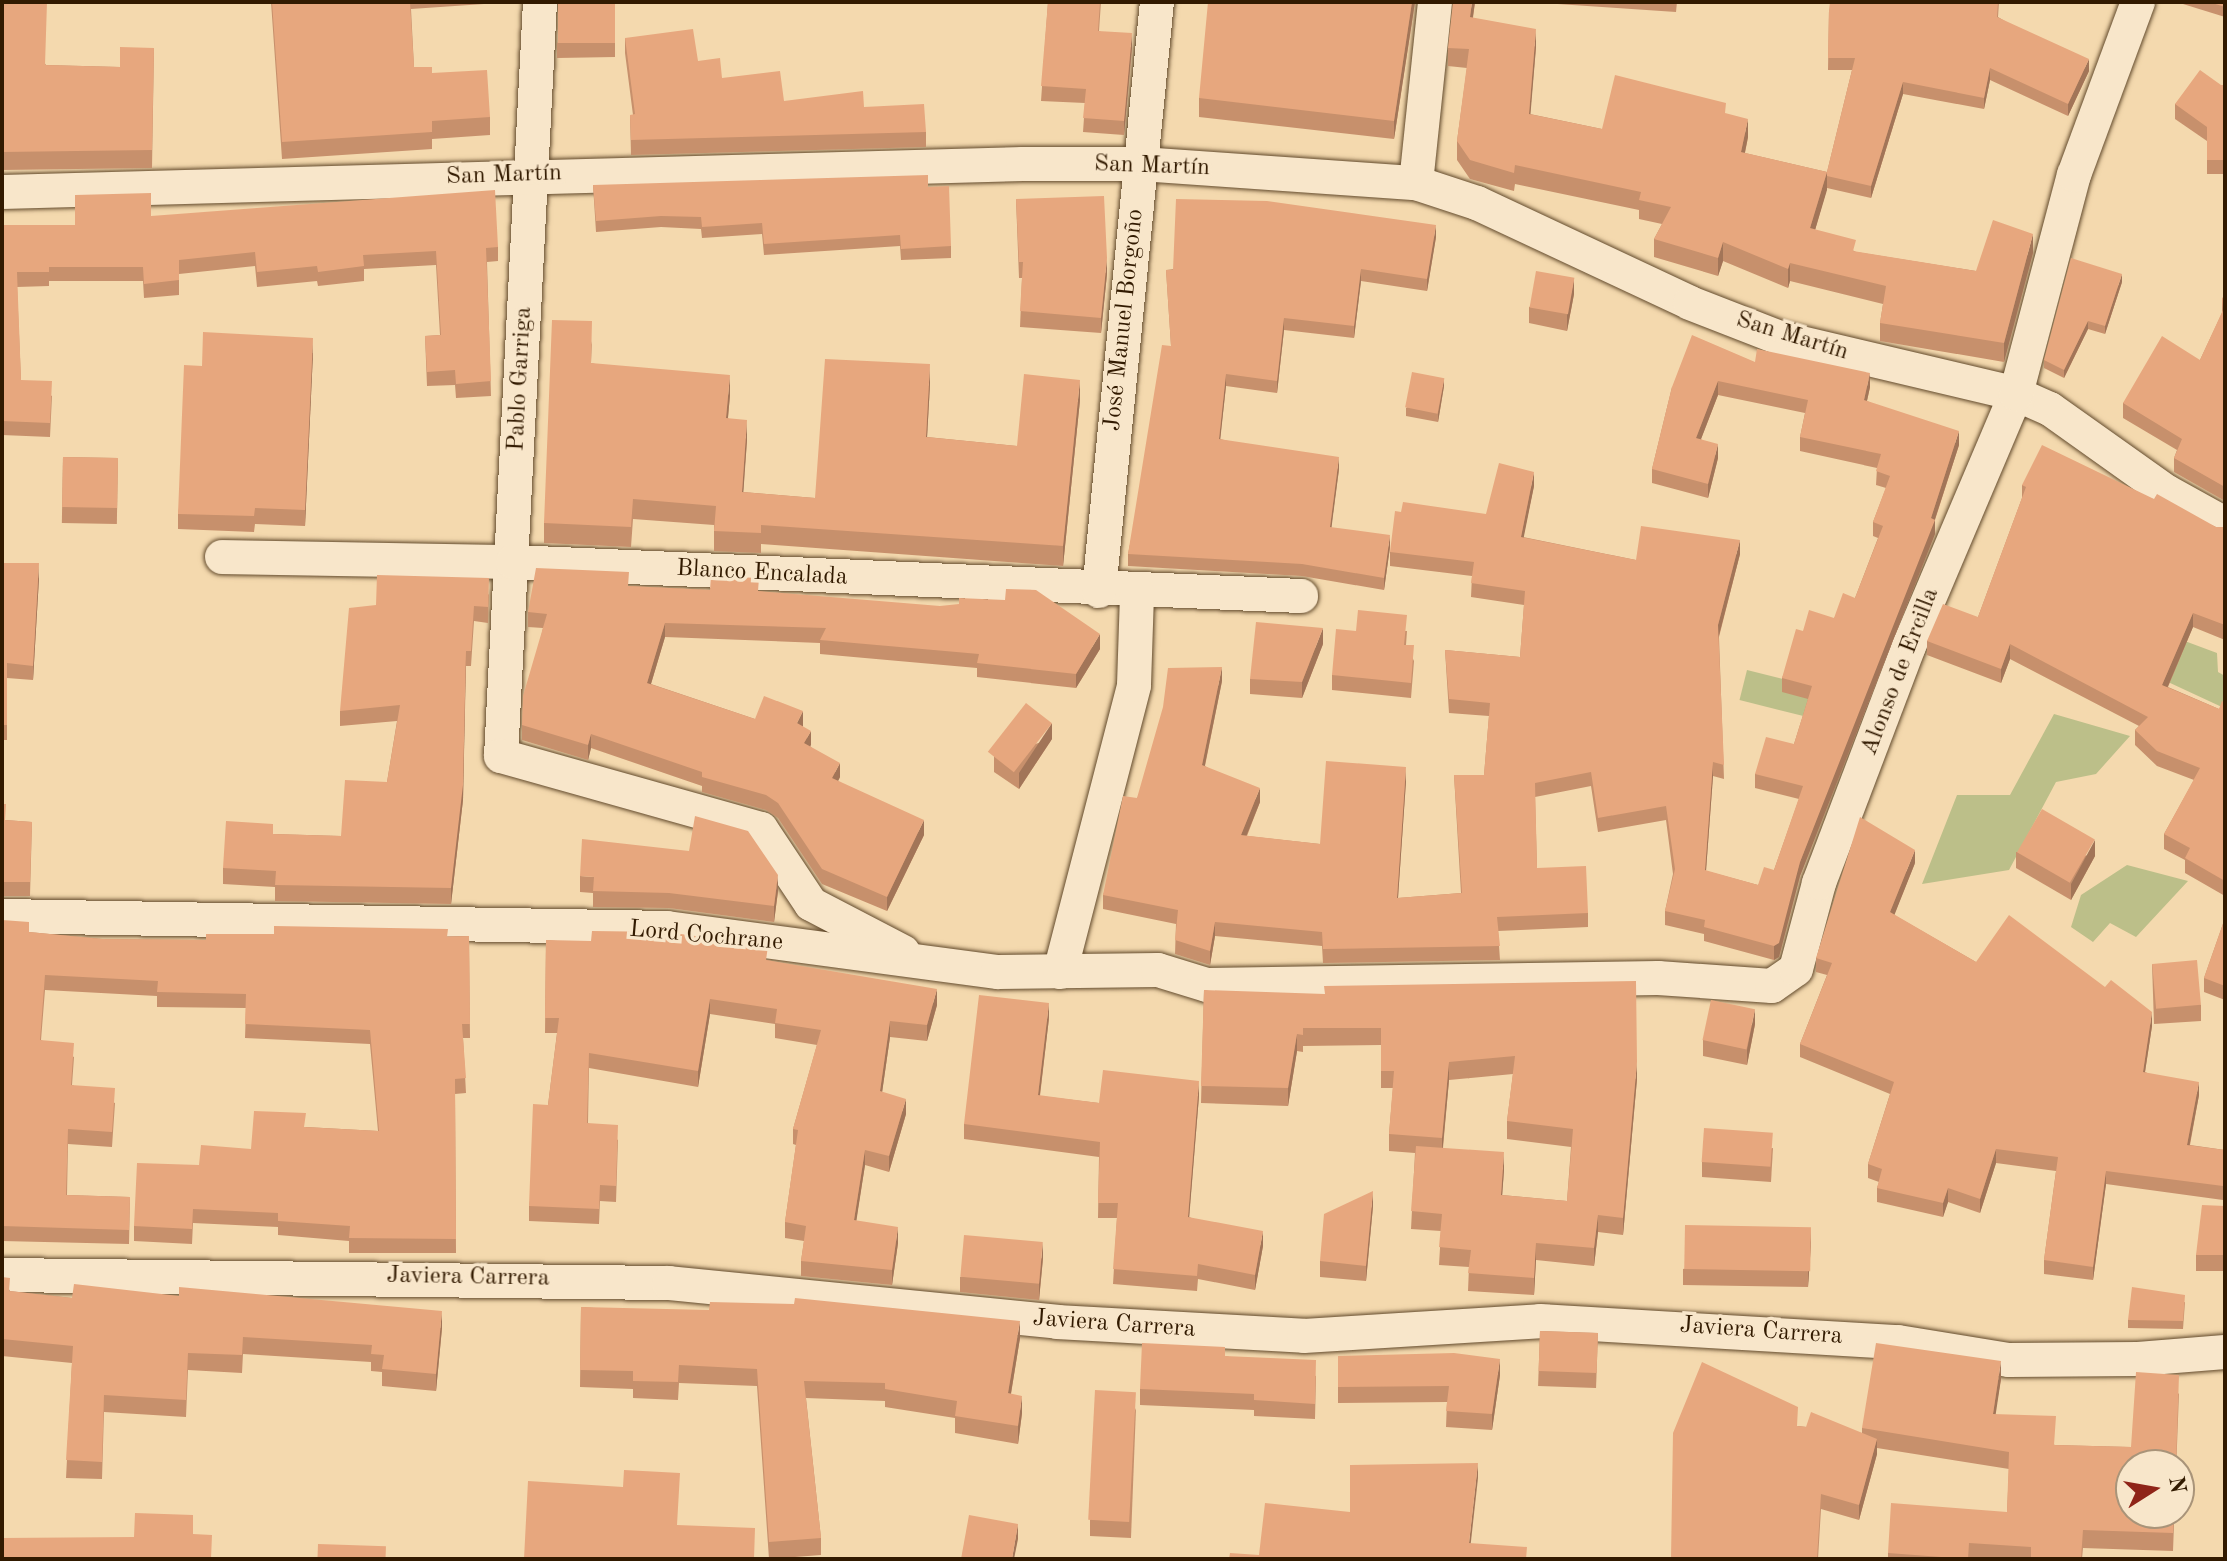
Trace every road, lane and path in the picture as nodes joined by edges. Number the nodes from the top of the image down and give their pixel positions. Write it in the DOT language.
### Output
graph roads {
  1 [pos="540,2"];
  2 [pos="1157,2"];
  3 [pos="1435,2"];
  4 [pos="2138,2"];
  5 [pos="1141,164"];
  6 [pos="530,175"];
  7 [pos="1416,183"];
  8 [pos="2,192"];
  9 [pos="2016,394"];
  10 [pos="2225,524"];
  11 [pos="222,557"];
  12 [pos="513,562"];
  13 [pos="1099,591"];
  14 [pos="1137,593"];
  15 [pos="1301,596"];
  16 [pos="2,916"];
  17 [pos="927,964"];
  18 [pos="1060,972"];
  19 [pos="1406,982"];
  20 [pos="2,1275"];
  21 [pos="2225,1352"];
  1 -- 6 [label="street, Pablo Garriga"];
  2 -- 5 [label="street, José Manuel Borgoño"];
  3 -- 7 [label="street"];
  4 -- 9 [label="street, Alonso de Ercilla"];
  5 -- 6 [label="street, San Martín"];
  5 -- 7 [label="street, San Martín"];
  5 -- 13 [label="street, José Manuel Borgoño"];
  6 -- 8 [label="street, San Martín"];
  6 -- 12 [label="street, Pablo Garriga"];
  7 -- 9 [label="street, San Martín"];
  9 -- 10 [label="street, San Martín"];
  9 -- 19 [label="street, Alonso de Ercilla"];
  11 -- 12 [label="street, Blanco Encalada"];
  12 -- 13 [label="street, Blanco Encalada"];
  12 -- 17 [label="street, Pablo Garriga"];
  13 -- 14 [label="street, Blanco Encalada"];
  14 -- 15 [label="street, Blanco Encalada"];
  14 -- 18 [label="street"];
  16 -- 17 [label="street, Lord Cochrane"];
  17 -- 18 [label="street, Lord Cochrane"];
  18 -- 19 [label="street, Lord Cochrane"];
  20 -- 21 [label="street, Javiera Carrera"];
}
